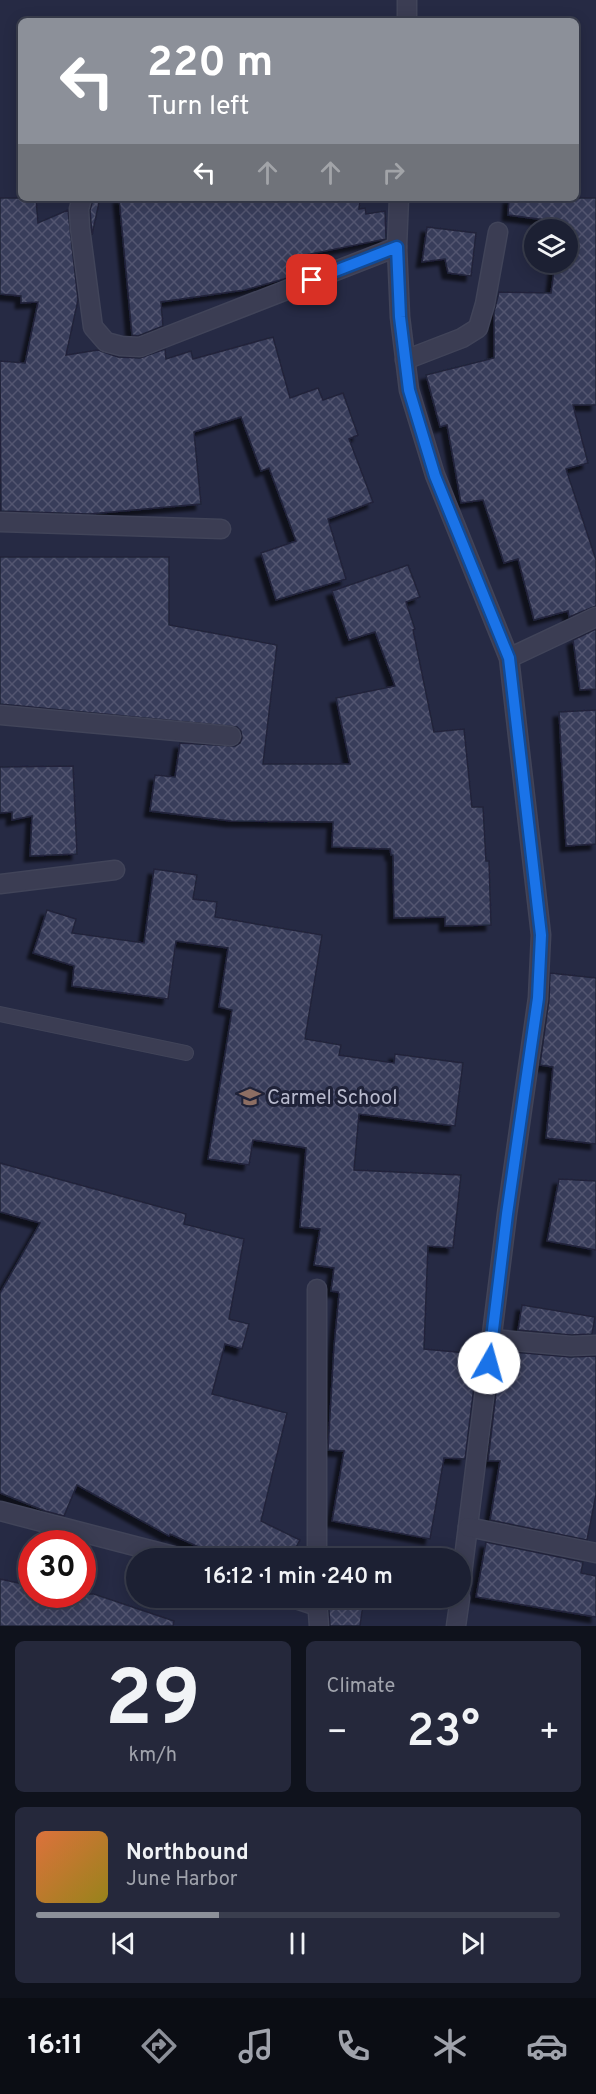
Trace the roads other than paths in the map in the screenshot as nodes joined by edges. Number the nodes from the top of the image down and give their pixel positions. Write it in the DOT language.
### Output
graph roads {
  1 [pos="407,0"];
  2 [pos="407,18"];
  3 [pos="81,201"];
  4 [pos="399,201"];
  5 [pos="498,232"];
  6 [pos="397,247"];
  7 [pos="405,360"];
  8 [pos="0,522"];
  9 [pos="221,529"];
  10 [pos="596,617"];
  11 [pos="509,658"];
  12 [pos="0,715"];
  13 [pos="231,736"];
  14 [pos="115,870"];
  15 [pos="0,884"];
  16 [pos="0,1014"];
  17 [pos="186,1053"];
  18 [pos="317,1289"];
  19 [pos="492,1340"];
  20 [pos="596,1345"];
  21 [pos="0,1511"];
  22 [pos="468,1527"];
  23 [pos="142,1548"];
  24 [pos="317,1548"];
  25 [pos="465,1548"];
  26 [pos="596,1553"];
  27 [pos="318,1608"];
  28 [pos="459,1608"];
  29 [pos="319,1626"];
  30 [pos="456,1626"];
  1 -- 2 [label="street"];
  3 -- 6 [label="street"];
  4 -- 6 [label="street"];
  5 -- 7 [label="street"];
  6 -- 7 [label="street"];
  7 -- 11 [label="street"];
  8 -- 9 [label="street"];
  10 -- 11 [label="street"];
  11 -- 19 [label="street"];
  12 -- 13 [label="street"];
  14 -- 15 [label="street"];
  16 -- 17 [label="lane"];
  18 -- 24 [label="street"];
  19 -- 20 [label="street"];
  19 -- 22 [label="street"];
  21 -- 23 [label="street"];
  22 -- 25 [label="street"];
  22 -- 26 [label="street"];
  27 -- 29 [label="street"];
  28 -- 30 [label="street"];
}
